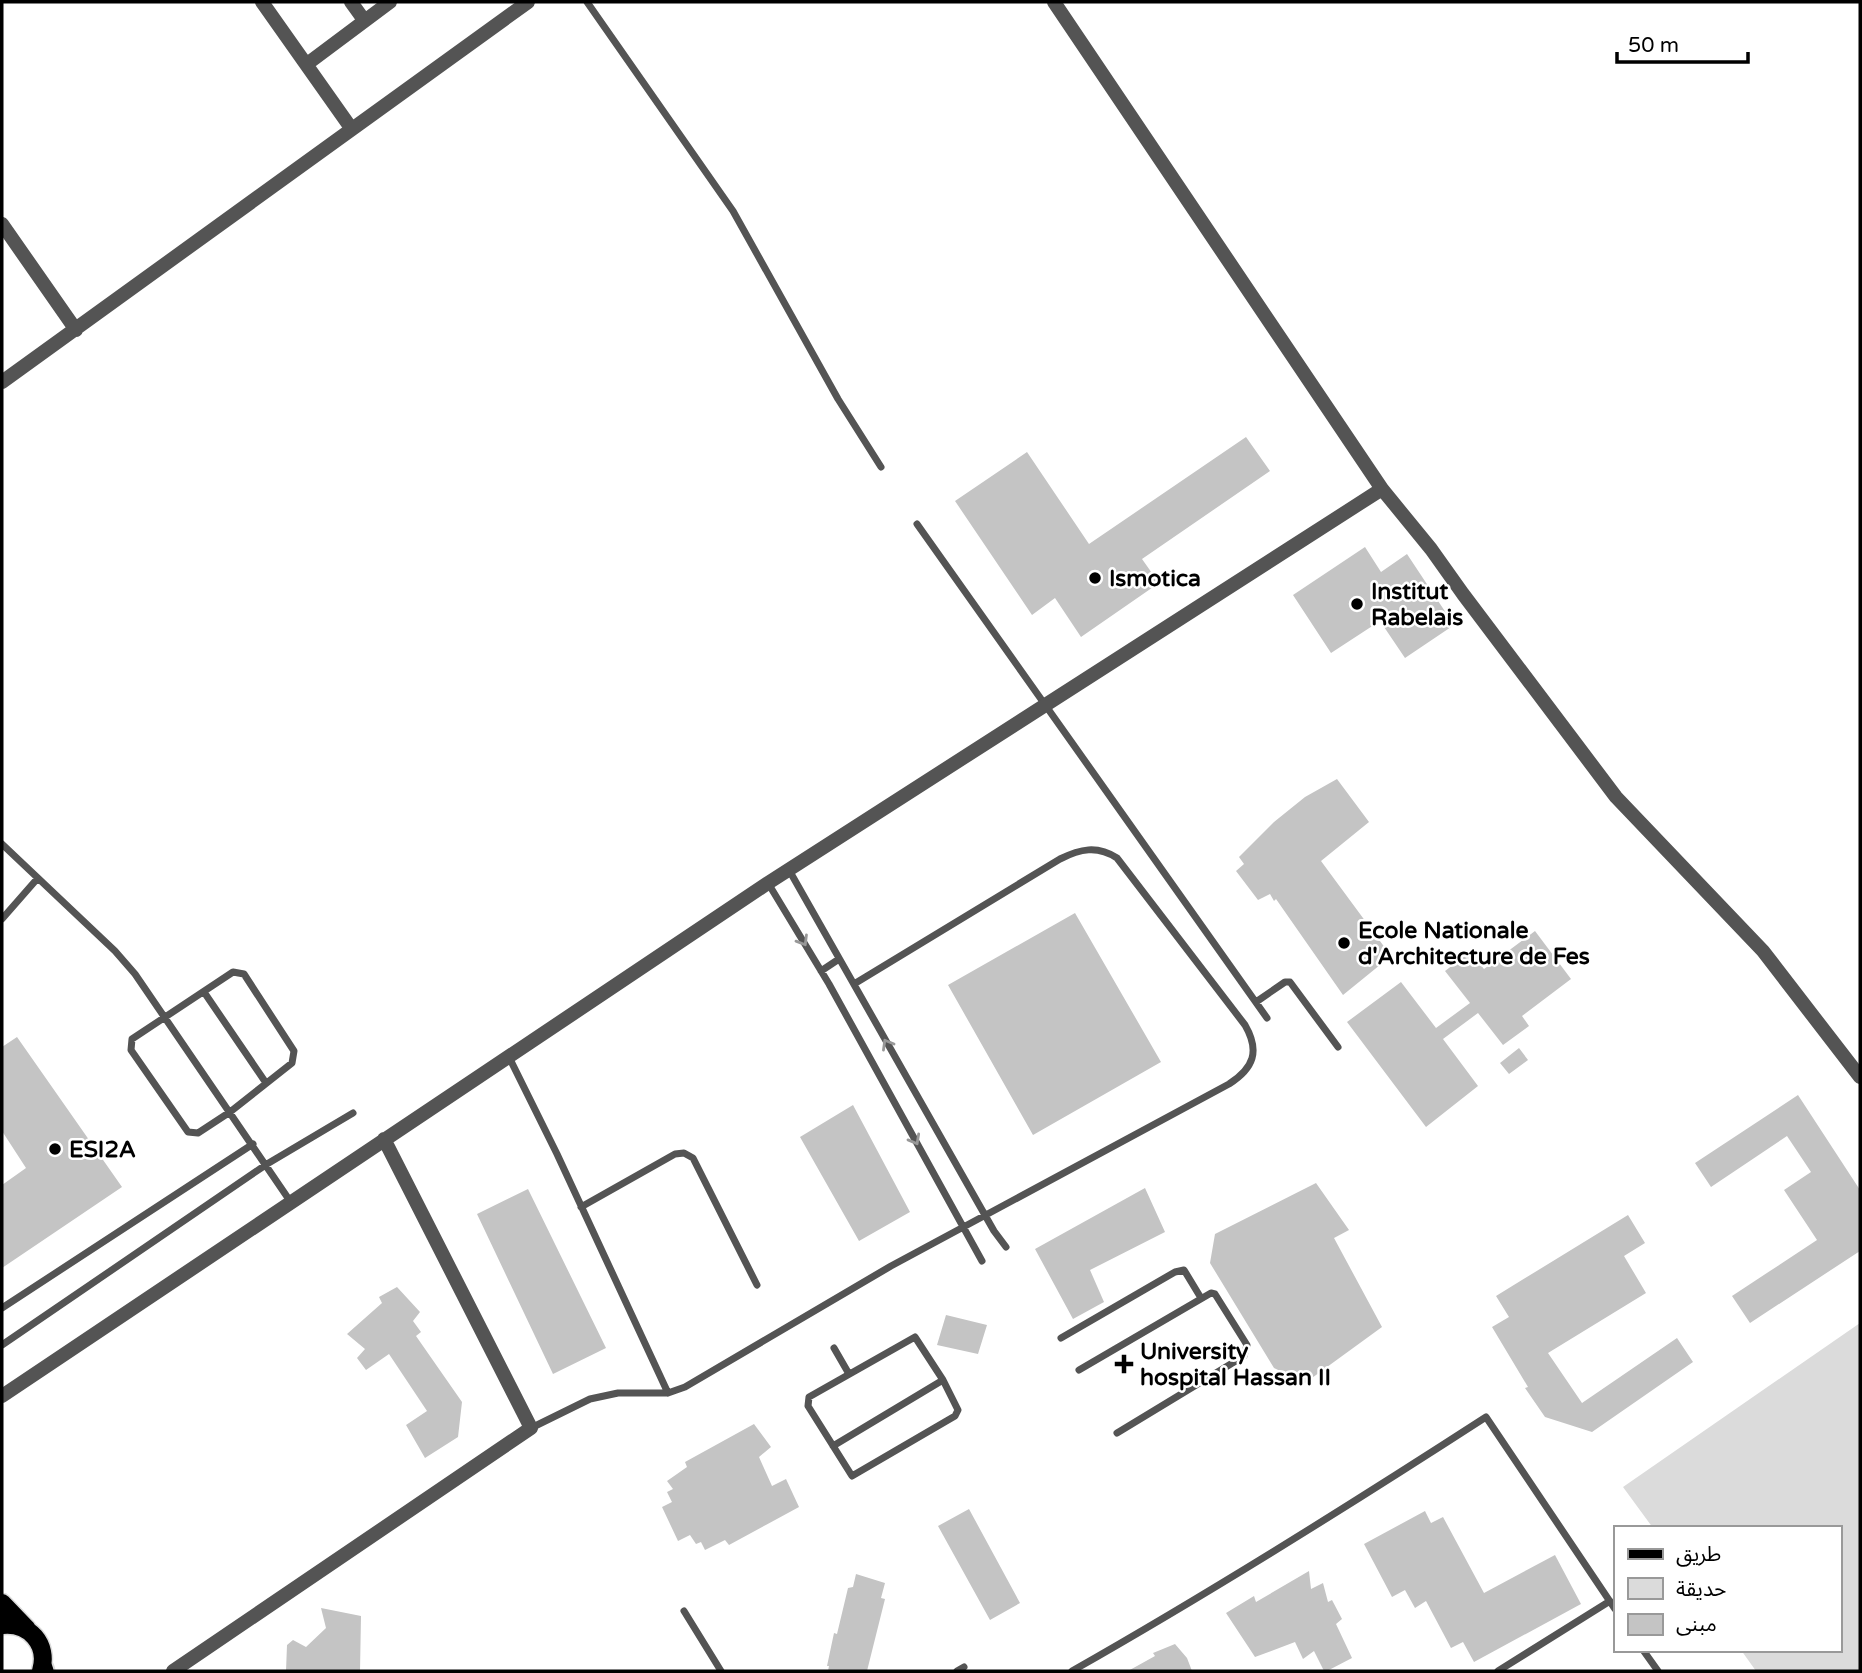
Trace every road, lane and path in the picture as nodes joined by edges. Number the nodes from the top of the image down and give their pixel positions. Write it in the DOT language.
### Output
graph roads {
  1 [pos="262,2"];
  2 [pos="351,2"];
  3 [pos="390,2"];
  4 [pos="528,2"];
  5 [pos="587,2"];
  6 [pos="1054,2"];
  7 [pos="364,20"];
  8 [pos="307,64"];
  9 [pos="351,128"];
  10 [pos="4,233"];
  11 [pos="76,330"];
  12 [pos="2,382"];
  13 [pos="881,467"];
  14 [pos="1382,489"];
  15 [pos="917,524"];
  16 [pos="1045,706"];
  17 [pos="2,844"];
  18 [pos="789,870"];
  19 [pos="37,879"];
  20 [pos="768,883"];
  21 [pos="2,919"];
  22 [pos="839,959"];
  23 [pos="821,971"];
  24 [pos="854,984"];
  25 [pos="204,992"];
  26 [pos="1256,1002"];
  27 [pos="166,1018"];
  28 [pos="1267,1018"];
  29 [pos="1338,1047"];
  30 [pos="508,1055"];
  31 [pos="1860,1077"];
  32 [pos="266,1083"];
  33 [pos="230,1112"];
  34 [pos="353,1112"];
  35 [pos="384,1139"];
  36 [pos="253,1144"];
  37 [pos="267,1164"];
  38 [pos="290,1201"];
  39 [pos="582,1207"];
  40 [pos="985,1215"];
  41 [pos="962,1227"];
  42 [pos="1006,1247"];
  43 [pos="982,1261"];
  44 [pos="757,1285"];
  45 [pos="1201,1298"];
  46 [pos="2,1308"];
  47 [pos="1061,1338"];
  48 [pos="2,1345"];
  49 [pos="834,1348"];
  50 [pos="1079,1370"];
  51 [pos="849,1374"];
  52 [pos="943,1380"];
  53 [pos="668,1393"];
  54 [pos="2,1396"];
  55 [pos="531,1428"];
  56 [pos="1117,1433"];
  57 [pos="833,1446"];
  58 [pos="2,1604"];
  59 [pos="1613,1605"];
  60 [pos="684,1611"];
  61 [pos="2,1625"];
  62 [pos="27,1629"];
  63 [pos="1644,1652"];
  64 [pos="42,1670"];
  65 [pos="173,1671"];
  66 [pos="721,1671"];
  67 [pos="1072,1671"];
  68 [pos="1498,1671"];
  69 [pos="1658,1671"];
  1 -- 8 [label="street"];
  2 -- 7 [label="street"];
  3 -- 7 [label="street"];
  4 -- 9 [label="street"];
  5 -- 13 [label="lane"];
  6 -- 14 [label="street"];
  7 -- 8 [label="street"];
  8 -- 9 [label="street"];
  9 -- 11 [label="street"];
  10 -- 11 [label="street"];
  11 -- 12 [label="street"];
  14 -- 16 [label="street"];
  14 -- 31 [label="street"];
  15 -- 16 [label="lane"];
  16 -- 18 [label="street"];
  16 -- 26 [label="lane"];
  17 -- 19 [label="lane"];
  18 -- 20 [label="street"];
  18 -- 22 [label="lane"];
  19 -- 21 [label="lane"];
  19 -- 27 [label="lane"];
  20 -- 23 [label="lane, one-way"];
  20 -- 30 [label="street"];
  22 -- 23 [label="lane"];
  22 -- 24 [label="lane"];
  23 -- 41 [label="lane, one-way"];
  40 -- 24 [label="lane, one-way"];
  24 -- 40 [label="lane"];
  25 -- 27 [label="lane"];
  25 -- 32 [label="lane"];
  25 -- 32 [label="lane"];
  26 -- 28 [label="lane"];
  26 -- 29 [label="lane"];
  27 -- 33 [label="lane"];
  27 -- 33 [label="lane"];
  30 -- 35 [label="street"];
  30 -- 39 [label="lane"];
  32 -- 33 [label="lane"];
  33 -- 36 [label="lane"];
  34 -- 37 [label="lane"];
  35 -- 38 [label="street"];
  35 -- 55 [label="street"];
  36 -- 37 [label="lane"];
  36 -- 46 [label="lane"];
  37 -- 38 [label="lane"];
  37 -- 48 [label="lane"];
  38 -- 54 [label="street"];
  39 -- 44 [label="lane"];
  39 -- 53 [label="lane"];
  40 -- 41 [label="lane"];
  40 -- 42 [label="lane"];
  41 -- 43 [label="lane"];
  41 -- 53 [label="lane"];
  45 -- 47 [label="lane"];
  45 -- 50 [label="lane"];
  45 -- 56 [label="lane"];
  49 -- 51 [label="lane"];
  51 -- 52 [label="lane"];
  51 -- 57 [label="lane"];
  52 -- 57 [label="lane"];
  52 -- 57 [label="lane"];
  53 -- 55 [label="lane"];
  55 -- 65 [label="street"];
  58 -- 62 [label="main road"];
  59 -- 67 [label="lane"];
  59 -- 68 [label="lane"];
  60 -- 66 [label="lane"];
  61 -- 62 [label="main road"];
  62 -- 64 [label="main road"];
  63 -- 69 [label="lane"];
}
